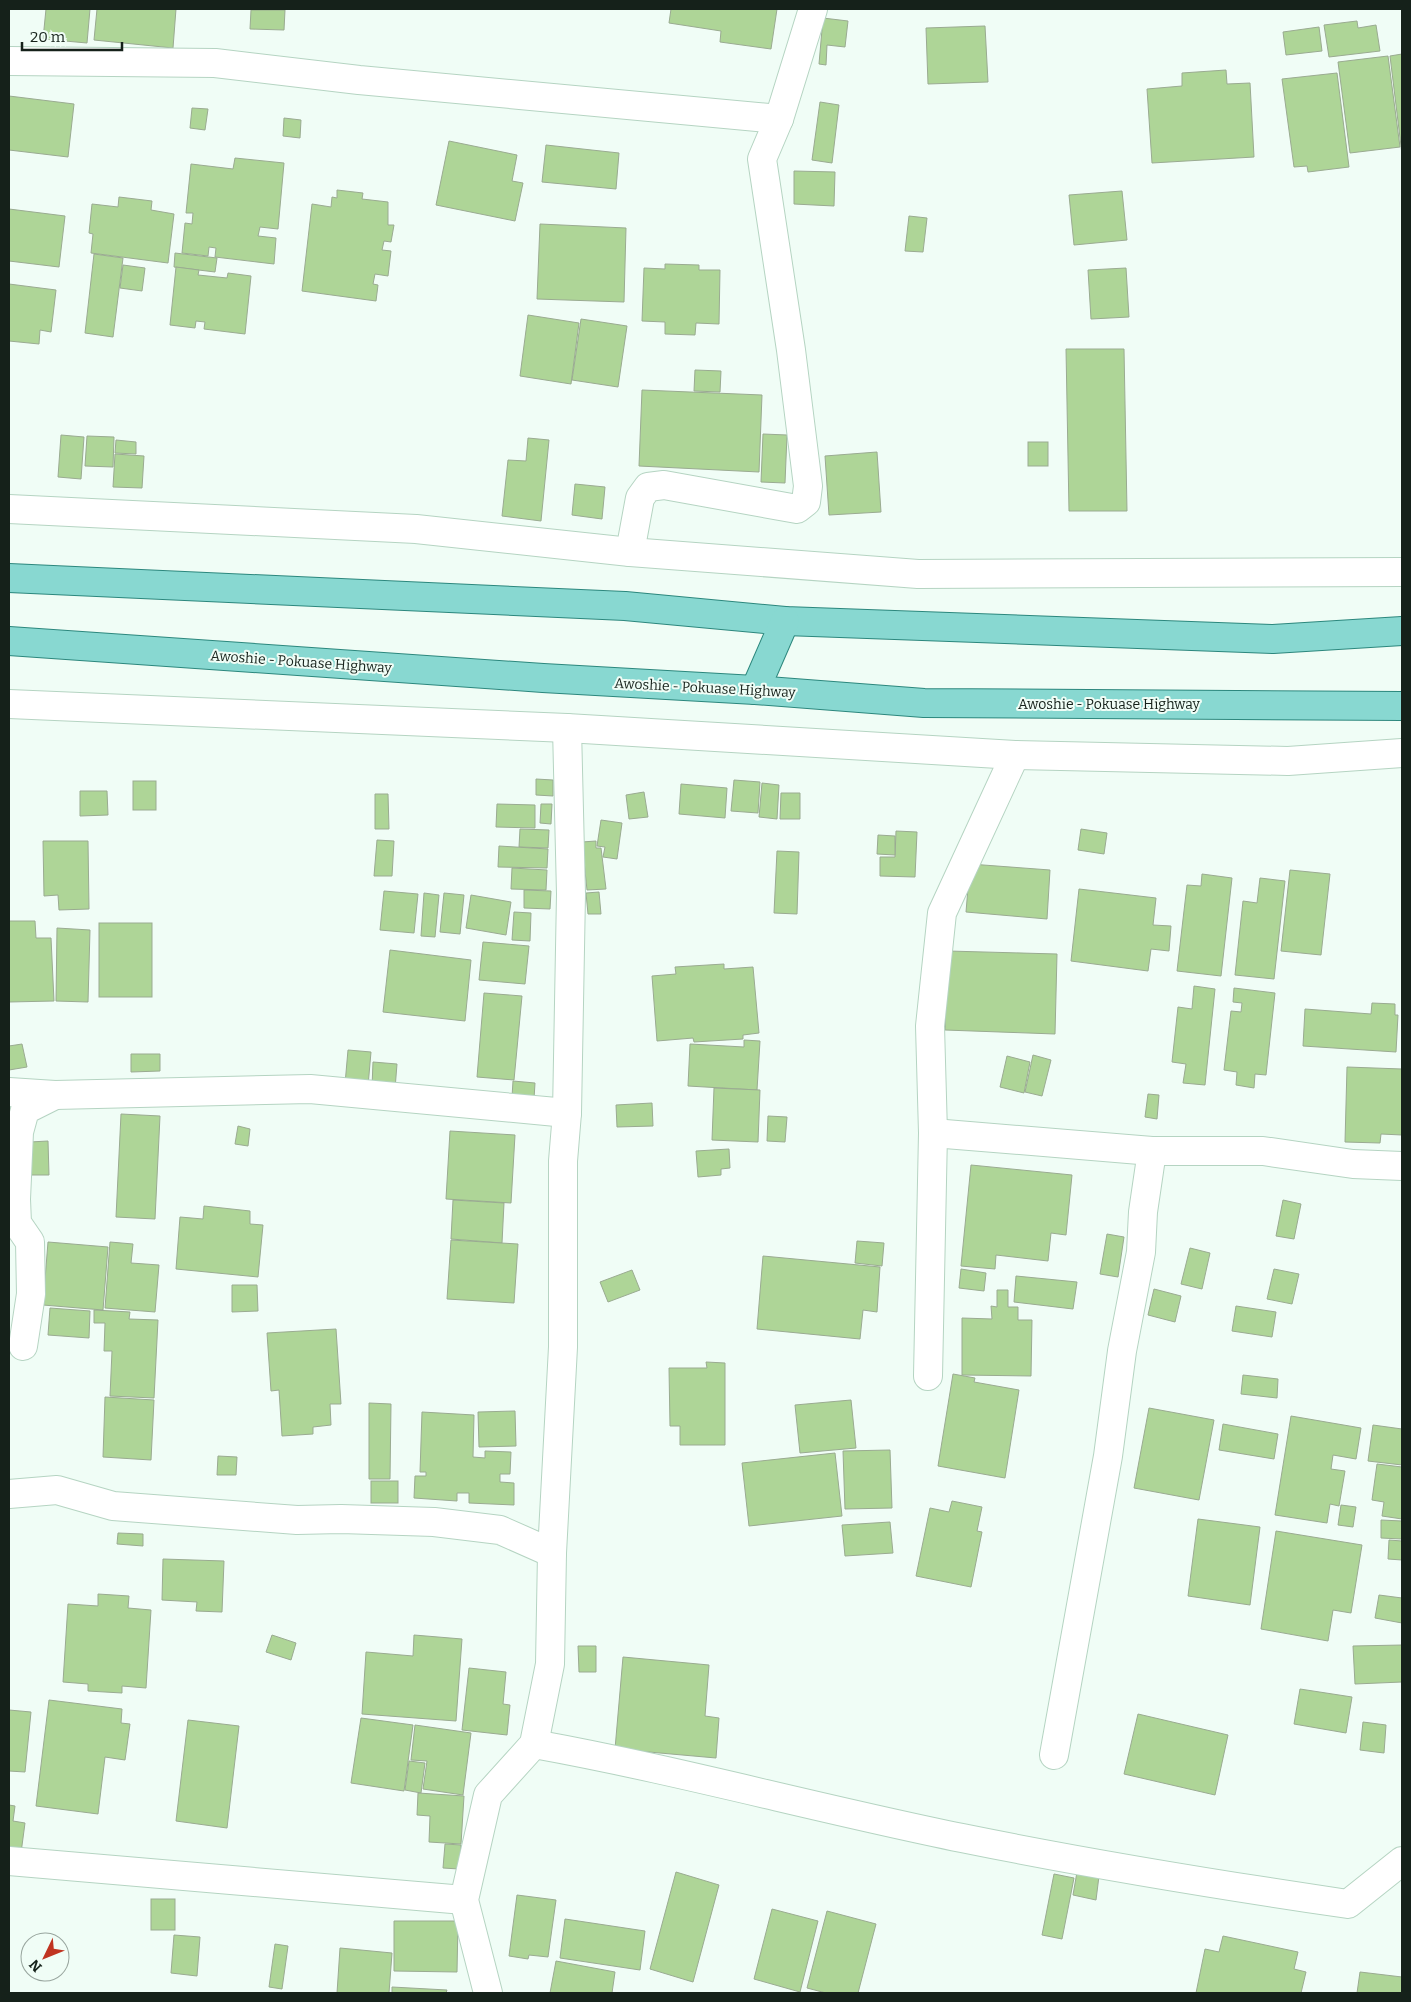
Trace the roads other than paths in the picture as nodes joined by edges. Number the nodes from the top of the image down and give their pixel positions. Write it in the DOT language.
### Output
graph roads {
  1 [pos="812,9"];
  2 [pos="9,61"];
  3 [pos="779,119"];
  4 [pos="9,510"];
  5 [pos="630,552"];
  6 [pos="1402,572"];
  7 [pos="9,578"];
  8 [pos="785,621"];
  9 [pos="1402,631"];
  10 [pos="9,641"];
  11 [pos="756,690"];
  12 [pos="9,704"];
  13 [pos="1402,706"];
  14 [pos="567,728"];
  15 [pos="1402,753"];
  16 [pos="1015,755"];
  17 [pos="9,1092"];
  18 [pos="55,1095"];
  19 [pos="567,1113"];
  20 [pos="932,1133"];
  21 [pos="1152,1151"];
  22 [pos="1402,1166"];
  23 [pos="23,1346"];
  24 [pos="928,1376"];
  25 [pos="9,1494"];
  26 [pos="552,1552"];
  27 [pos="534,1744"];
  28 [pos="1054,1755"];
  29 [pos="9,1861"];
  30 [pos="1402,1861"];
  31 [pos="464,1900"];
  32 [pos="488,1993"];
  1 -- 3 [label="street"];
  2 -- 3 [label="street"];
  3 -- 5 [label="street"];
  4 -- 5 [label="street"];
  5 -- 6 [label="street"];
  7 -- 8 [label="main road"];
  8 -- 9 [label="main road"];
  8 -- 11 [label="main road"];
  10 -- 11 [label="main road, Awoshie - Pokuase Highway"];
  11 -- 13 [label="main road, Awoshie - Pokuase Highway"];
  12 -- 14 [label="street"];
  14 -- 16 [label="street"];
  14 -- 19 [label="street"];
  15 -- 16 [label="street"];
  16 -- 20 [label="street"];
  17 -- 18 [label="street"];
  18 -- 19 [label="street"];
  18 -- 23 [label="street"];
  19 -- 26 [label="street"];
  20 -- 21 [label="street"];
  20 -- 24 [label="street"];
  21 -- 22 [label="street"];
  21 -- 28 [label="street"];
  25 -- 26 [label="street"];
  26 -- 27 [label="street"];
  27 -- 30 [label="street"];
  27 -- 31 [label="street"];
  29 -- 31 [label="street"];
  31 -- 32 [label="street"];
}
